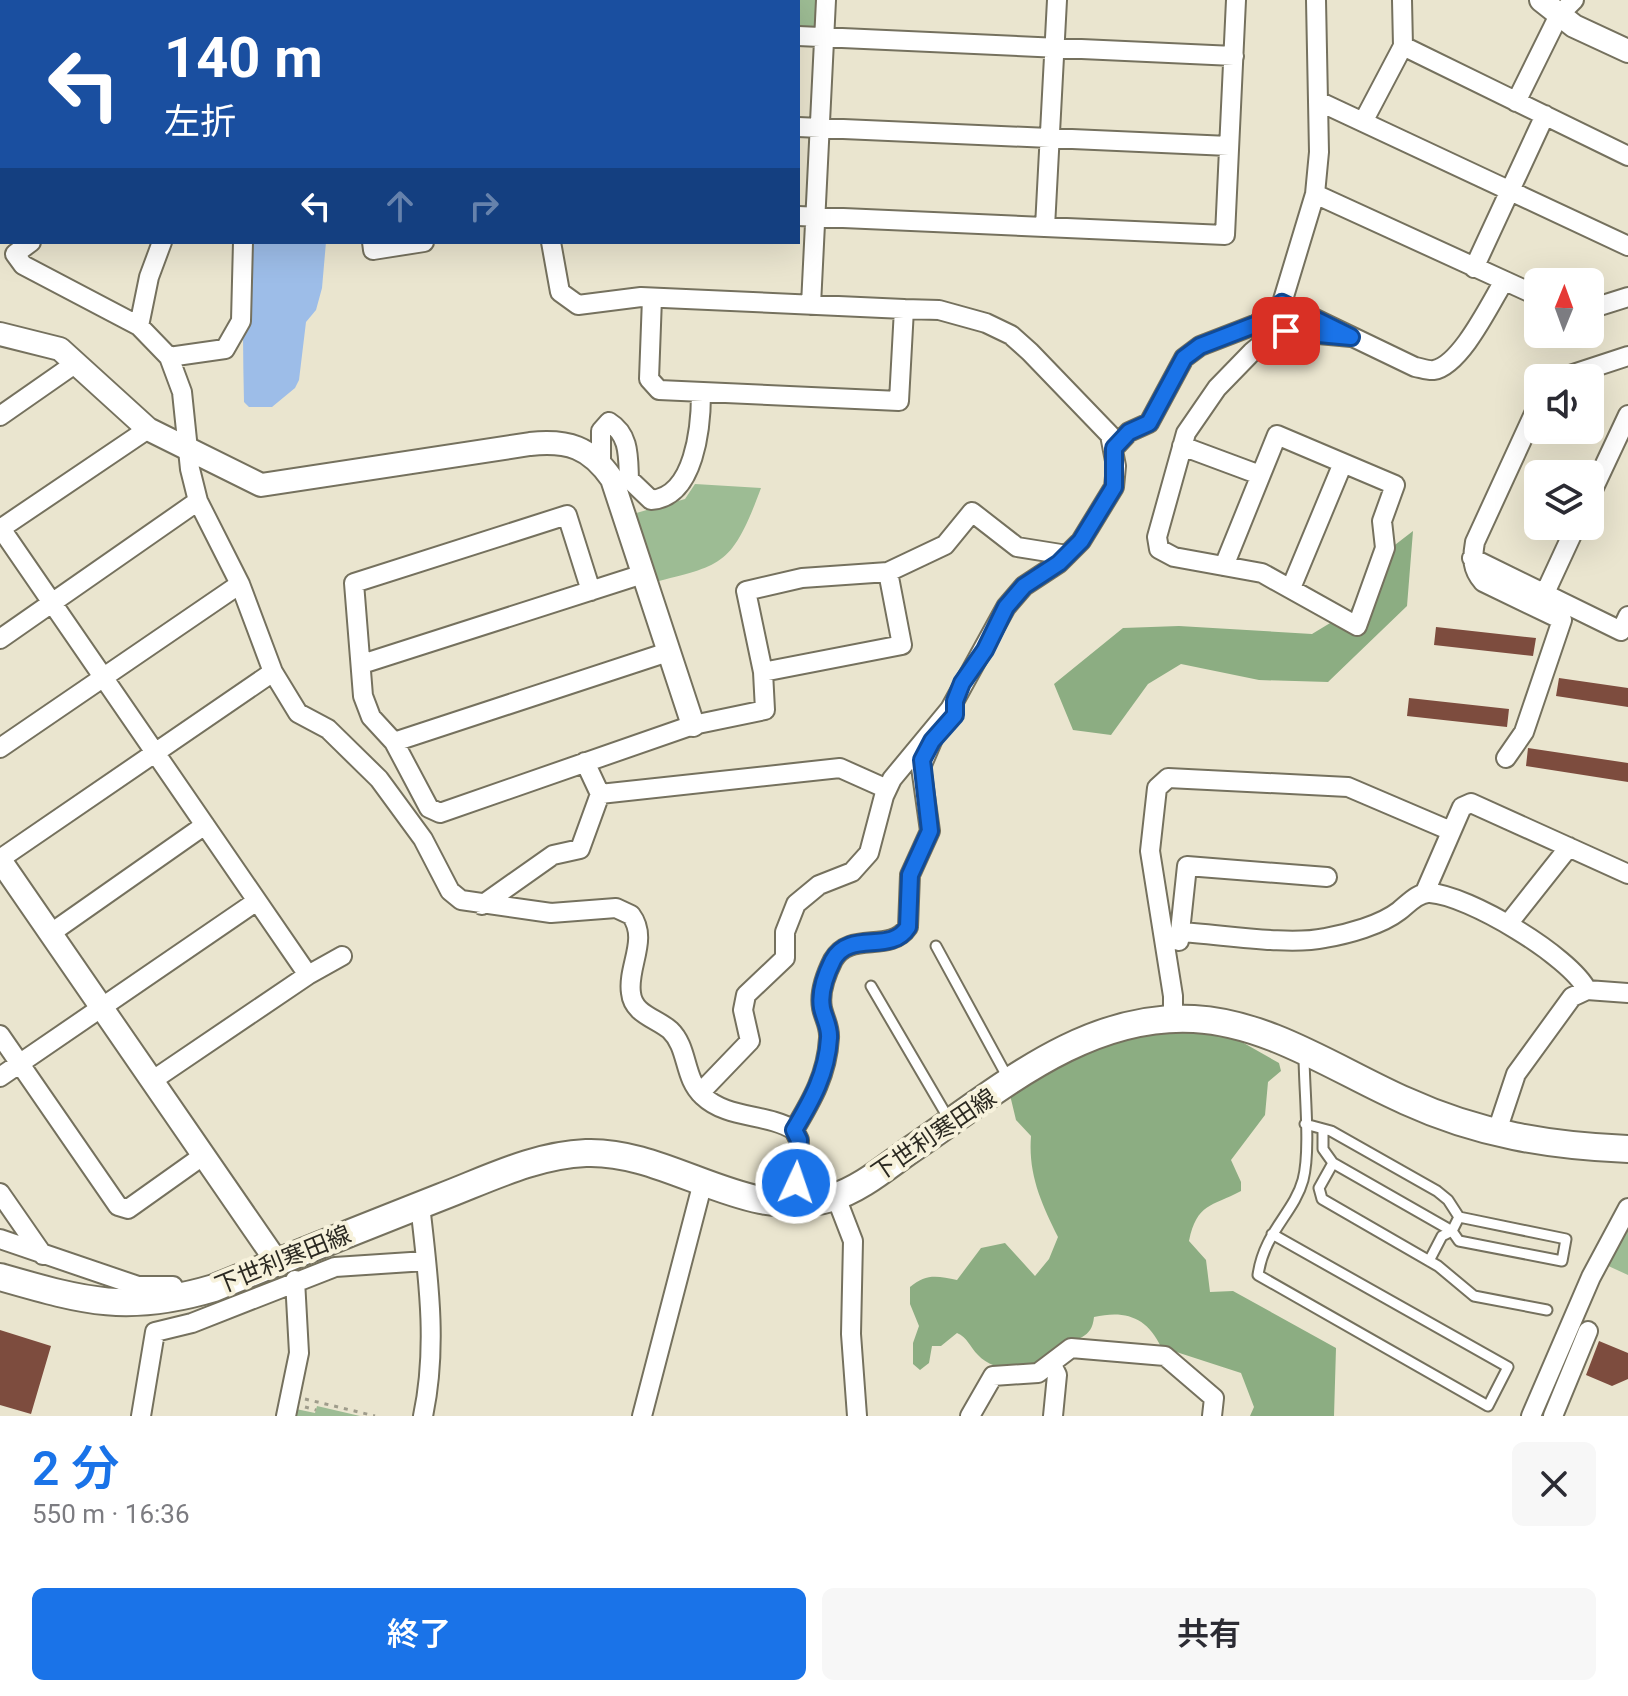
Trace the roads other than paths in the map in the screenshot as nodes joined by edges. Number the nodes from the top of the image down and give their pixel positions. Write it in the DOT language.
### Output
graph roads {
  1 [pos="826,0"];
  2 [pos="1057,0"];
  3 [pos="1236,0"];
  4 [pos="1316,0"];
  5 [pos="1402,0"];
  6 [pos="1541,0"];
  7 [pos="1566,8"];
  8 [pos="800,36"];
  9 [pos="824,37"];
  10 [pos="1403,46"];
  11 [pos="1054,48"];
  12 [pos="1628,51"];
  13 [pos="1234,56"];
  14 [pos="1318,101"];
  15 [pos="1516,102"];
  16 [pos="1545,115"];
  17 [pos="1363,122"];
  18 [pos="800,127"];
  19 [pos="820,128"];
  20 [pos="1050,138"];
  21 [pos="1229,146"];
  22 [pos="1628,156"];
  23 [pos="1510,191"];
  24 [pos="1315,194"];
  25 [pos="807,216"];
  26 [pos="1045,227"];
  27 [pos="28,244"];
  28 [pos="161,244"];
  29 [pos="243,244"];
  30 [pos="372,244"];
  31 [pos="411,244"];
  32 [pos="551,244"];
  33 [pos="1628,246"];
  34 [pos="1474,268"];
  35 [pos="1504,281"];
  36 [pos="1524,290"];
  37 [pos="1628,297"];
  38 [pos="652,298"];
  39 [pos="1282,303"];
  40 [pos="811,305"];
  41 [pos="1604,305"];
  42 [pos="904,309"];
  43 [pos="139,326"];
  44 [pos="0,334"];
  45 [pos="1351,337"];
  46 [pos="1628,356"];
  47 [pos="169,357"];
  48 [pos="76,363"];
  49 [pos="1604,364"];
  50 [pos="701,393"];
  51 [pos="1628,415"];
  52 [pos="0,416"];
  53 [pos="148,429"];
  54 [pos="1524,435"];
  55 [pos="1182,446"];
  56 [pos="1114,448"];
  57 [pos="189,450"];
  58 [pos="601,463"];
  59 [pos="1343,463"];
  60 [pos="1604,466"];
  61 [pos="1260,475"];
  62 [pos="198,501"];
  63 [pos="0,528"];
  64 [pos="1570,540"];
  65 [pos="1067,555"];
  66 [pos="1472,558"];
  67 [pos="1224,566"];
  68 [pos="888,572"];
  69 [pos="643,574"];
  70 [pos="240,584"];
  71 [pos="1291,588"];
  72 [pos="591,591"];
  73 [pos="1545,593"];
  74 [pos="52,603"];
  75 [pos="1628,616"];
  76 [pos="0,639"];
  77 [pos="668,652"];
  78 [pos="362,664"];
  79 [pos="273,672"];
  80 [pos="763,672"];
  81 [pos="103,676"];
  82 [pos="955,701"];
  83 [pos="693,725"];
  84 [pos="394,742"];
  85 [pos="0,748"];
  86 [pos="155,753"];
  87 [pos="1506,758"];
  88 [pos="585,762"];
  89 [pos="887,789"];
  90 [pos="600,794"];
  91 [pos="205,825"];
  92 [pos="1451,831"];
  93 [pos="1569,847"];
  94 [pos="0,859"];
  95 [pos="1628,874"];
  96 [pos="1327,877"];
  97 [pos="1425,892"];
  98 [pos="257,901"];
  99 [pos="482,905"];
  100 [pos="1508,924"];
  101 [pos="1179,932"];
  102 [pos="51,933"];
  103 [pos="936,946"];
  104 [pos="342,956"];
  105 [pos="308,975"];
  106 [pos="871,986"];
  107 [pos="1587,990"];
  108 [pos="1628,993"];
  109 [pos="102,1007"];
  110 [pos="1173,1007"];
  111 [pos="0,1035"];
  112 [pos="1304,1052"];
  113 [pos="20,1063"];
  114 [pos="0,1077"];
  115 [pos="153,1080"];
  116 [pos="1011,1083"];
  117 [pos="700,1093"];
  118 [pos="951,1123"];
  119 [pos="1305,1124"];
  120 [pos="1323,1129"];
  121 [pos="794,1130"];
  122 [pos="1496,1134"];
  123 [pos="1628,1149"];
  124 [pos="204,1155"];
  125 [pos="1333,1163"];
  126 [pos="703,1182"];
  127 [pos="0,1193"];
  128 [pos="836,1197"];
  129 [pos="797,1204"];
  130 [pos="420,1205"];
  131 [pos="1628,1208"];
  132 [pos="1459,1217"];
  133 [pos="1452,1231"];
  134 [pos="1272,1234"];
  135 [pos="0,1239"];
  136 [pos="43,1255"];
  137 [pos="426,1261"];
  138 [pos="1429,1261"];
  139 [pos="286,1271"];
  140 [pos="0,1277"];
  141 [pos="214,1288"];
  142 [pos="1547,1310"];
  143 [pos="1588,1331"];
  144 [pos="1052,1365"];
  145 [pos="1556,1415"];
  146 [pos="141,1416"];
  147 [pos="286,1416"];
  148 [pos="423,1416"];
  149 [pos="642,1416"];
  150 [pos="857,1416"];
  151 [pos="970,1416"];
  152 [pos="1053,1416"];
  153 [pos="1212,1416"];
  154 [pos="1531,1416"];
  1 -- 9 [label="street"];
  2 -- 11 [label="street"];
  3 -- 13 [label="street"];
  4 -- 14 [label="street"];
  5 -- 10 [label="street"];
  6 -- 7 [label="street"];
  7 -- 12 [label="street"];
  7 -- 15 [label="street"];
  8 -- 9 [label="street"];
  9 -- 11 [label="street"];
  9 -- 19 [label="street"];
  10 -- 15 [label="street"];
  10 -- 17 [label="street"];
  11 -- 13 [label="street"];
  11 -- 20 [label="street"];
  13 -- 21 [label="street"];
  14 -- 17 [label="street"];
  14 -- 24 [label="street"];
  15 -- 16 [label="street"];
  16 -- 22 [label="street"];
  16 -- 23 [label="street"];
  17 -- 23 [label="street"];
  18 -- 19 [label="street"];
  19 -- 20 [label="street"];
  19 -- 25 [label="street"];
  20 -- 21 [label="street"];
  20 -- 26 [label="street"];
  21 -- 26 [label="street"];
  23 -- 33 [label="street"];
  23 -- 34 [label="street"];
  24 -- 34 [label="street"];
  24 -- 39 [label="street"];
  25 -- 26 [label="street"];
  25 -- 40 [label="street"];
  27 -- 43 [label="street"];
  28 -- 43 [label="street"];
  29 -- 47 [label="street"];
  30 -- 31 [label="street"];
  32 -- 38 [label="street"];
  34 -- 35 [label="street"];
  35 -- 36 [label="street"];
  35 -- 45 [label="street"];
  37 -- 41 [label="street"];
  38 -- 40 [label="street"];
  38 -- 50 [label="street"];
  39 -- 45 [label="street"];
  39 -- 56 [label="street"];
  40 -- 42 [label="street"];
  42 -- 50 [label="street"];
  42 -- 56 [label="street"];
  43 -- 47 [label="street"];
  44 -- 48 [label="street"];
  45 -- 55 [label="street"];
  46 -- 49 [label="street"];
  47 -- 57 [label="street"];
  48 -- 52 [label="street"];
  48 -- 53 [label="street"];
  50 -- 58 [label="street"];
  51 -- 60 [label="street"];
  53 -- 57 [label="street"];
  53 -- 63 [label="street"];
  54 -- 66 [label="street"];
  55 -- 61 [label="street"];
  55 -- 67 [label="street"];
  56 -- 65 [label="street"];
  57 -- 58 [label="street"];
  57 -- 62 [label="street"];
  58 -- 69 [label="street"];
  59 -- 61 [label="street"];
  59 -- 71 [label="street"];
  59 -- 71 [label="street"];
  61 -- 67 [label="street"];
  62 -- 70 [label="street"];
  62 -- 74 [label="street"];
  63 -- 74 [label="street"];
  64 -- 73 [label="street"];
  65 -- 68 [label="street"];
  65 -- 82 [label="street"];
  66 -- 73 [label="street"];
  66 -- 87 [label="street"];
  67 -- 71 [label="street"];
  68 -- 80 [label="street"];
  68 -- 80 [label="street"];
  69 -- 72 [label="street"];
  69 -- 77 [label="street"];
  70 -- 79 [label="street"];
  70 -- 81 [label="street"];
  72 -- 78 [label="street"];
  72 -- 78 [label="street"];
  73 -- 75 [label="street"];
  74 -- 76 [label="street"];
  74 -- 81 [label="street"];
  77 -- 83 [label="street"];
  77 -- 84 [label="street"];
  78 -- 84 [label="street"];
  79 -- 86 [label="street"];
  79 -- 99 [label="street"];
  80 -- 83 [label="street"];
  81 -- 85 [label="street"];
  81 -- 86 [label="street"];
  82 -- 89 [label="street"];
  82 -- 121 [label="street"];
  83 -- 88 [label="street"];
  84 -- 88 [label="street"];
  86 -- 91 [label="street"];
  86 -- 94 [label="street"];
  88 -- 90 [label="street"];
  89 -- 90 [label="street"];
  89 -- 117 [label="street"];
  90 -- 99 [label="street"];
  91 -- 98 [label="street"];
  91 -- 102 [label="street"];
  92 -- 93 [label="street"];
  92 -- 97 [label="street"];
  92 -- 110 [label="street"];
  93 -- 95 [label="street"];
  93 -- 100 [label="street"];
  94 -- 102 [label="street"];
  96 -- 101 [label="street"];
  97 -- 100 [label="street"];
  97 -- 101 [label="street"];
  98 -- 105 [label="street"];
  98 -- 109 [label="street"];
  99 -- 117 [label="street"];
  100 -- 107 [label="street"];
  101 -- 110 [label="street"];
  102 -- 109 [label="street"];
  103 -- 116 [label="lane"];
  104 -- 105 [label="street"];
  105 -- 115 [label="street"];
  106 -- 118 [label="lane"];
  107 -- 108 [label="street"];
  107 -- 122 [label="street"];
  109 -- 113 [label="street"];
  109 -- 115 [label="street"];
  110 -- 112 [label="main road, 下世利寒田線"];
  110 -- 116 [label="main road, 下世利寒田線"];
  111 -- 113 [label="street"];
  112 -- 119 [label="lane"];
  112 -- 122 [label="main road, 下世利寒田線"];
  113 -- 114 [label="street"];
  113 -- 124 [label="street"];
  115 -- 124 [label="street"];
  116 -- 118 [label="main road, 下世利寒田線"];
  117 -- 121 [label="street"];
  118 -- 128 [label="main road, 下世利寒田線"];
  119 -- 120 [label="lane"];
  119 -- 134 [label="lane"];
  120 -- 125 [label="lane"];
  120 -- 132 [label="lane"];
  121 -- 129 [label="street"];
  122 -- 123 [label="main road, 下世利寒田線"];
  124 -- 139 [label="street"];
  125 -- 133 [label="lane"];
  125 -- 138 [label="lane"];
  126 -- 129 [label="main road, 下世利寒田線"];
  126 -- 130 [label="main road, 下世利寒田線"];
  126 -- 149 [label="street"];
  127 -- 136 [label="street"];
  128 -- 129 [label="main road, 下世利寒田線"];
  128 -- 150 [label="street"];
  130 -- 137 [label="street"];
  130 -- 139 [label="main road, 下世利寒田線"];
  131 -- 154 [label="street"];
  132 -- 133 [label="lane"];
  132 -- 133 [label="lane"];
  133 -- 138 [label="lane"];
  134 -- 134 [label="lane"];
  135 -- 136 [label="street"];
  136 -- 141 [label="street"];
  137 -- 139 [label="street"];
  137 -- 148 [label="street"];
  138 -- 142 [label="lane"];
  139 -- 141 [label="main road, 下世利寒田線"];
  139 -- 146 [label="street"];
  139 -- 147 [label="street"];
  140 -- 141 [label="main road, 下世利寒田線"];
  143 -- 145 [label="street"];
  144 -- 151 [label="street"];
  144 -- 152 [label="street"];
  144 -- 153 [label="street"];
}
